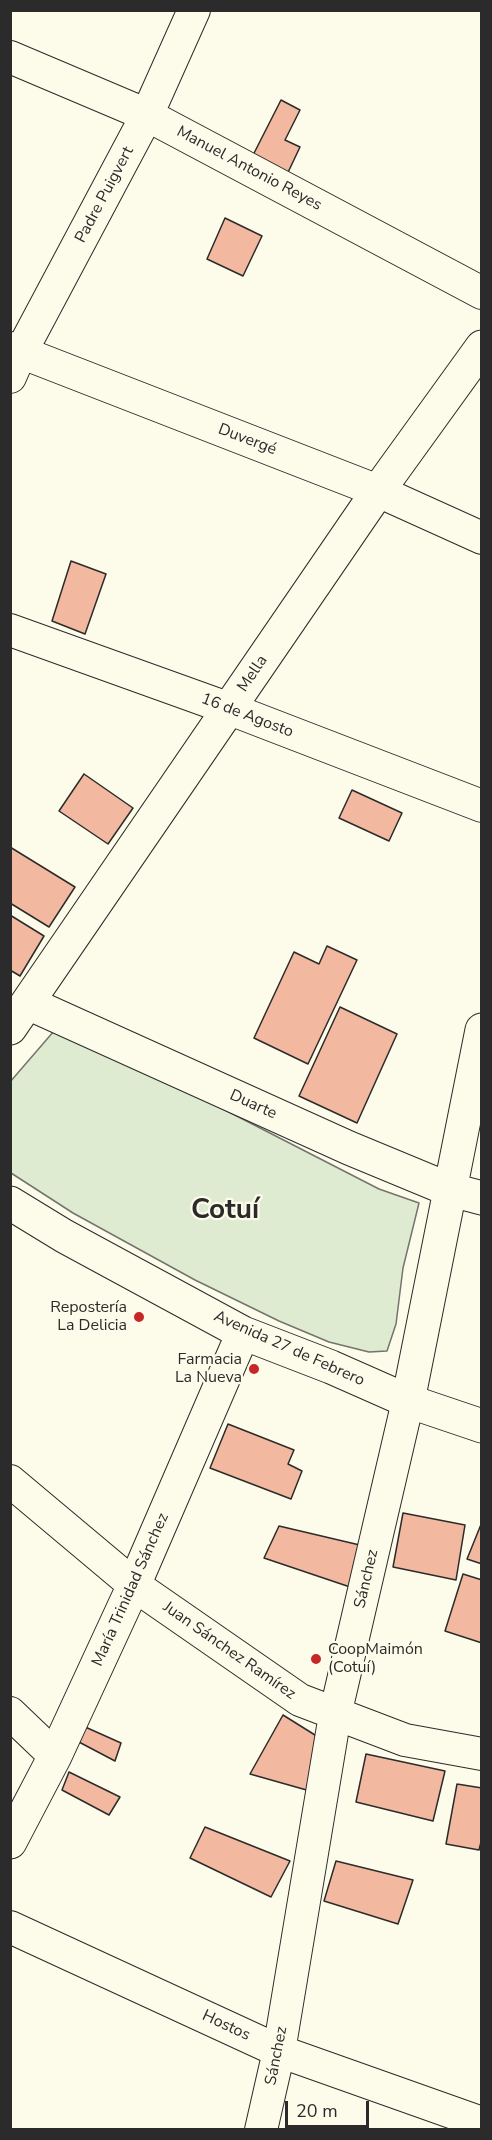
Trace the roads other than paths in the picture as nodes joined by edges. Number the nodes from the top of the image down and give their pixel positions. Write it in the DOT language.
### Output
graph roads {
  1 [pos="194,10"];
  2 [pos="10,57"];
  3 [pos="147,115"];
  4 [pos="482,293"];
  5 [pos="482,347"];
  6 [pos="14,359"];
  7 [pos="378,491"];
  8 [pos="482,538"];
  9 [pos="10,630"];
  10 [pos="230,709"];
  11 [pos="482,806"];
  12 [pos="16,1008"];
  13 [pos="482,1030"];
  14 [pos="448,1189"];
  15 [pos="482,1198"];
  16 [pos="10,1203"];
  17 [pos="243,1333"];
  18 [pos="408,1401"];
  19 [pos="482,1425"];
  20 [pos="10,1481"];
  21 [pos="134,1585"];
  22 [pos="10,1713"];
  23 [pos="335,1715"];
  24 [pos="482,1754"];
  25 [pos="55,1756"];
  26 [pos="10,1842"];
  27 [pos="10,1927"];
  28 [pos="279,2050"];
  29 [pos="482,2123"];
  30 [pos="261,2130"];
  1 -- 3 [label="street, Padre Puigvert"];
  2 -- 3 [label="street, Manuel Antonio Reyes"];
  3 -- 4 [label="street, Manuel Antonio Reyes"];
  3 -- 6 [label="street, Padre Puigvert"];
  5 -- 7 [label="main road, Mella"];
  6 -- 7 [label="street, Duvergé"];
  7 -- 8 [label="street, Duvergé"];
  7 -- 10 [label="main road, Mella"];
  9 -- 10 [label="street, 16 de Agosto"];
  10 -- 11 [label="street, 16 de Agosto"];
  10 -- 12 [label="main road, Mella"];
  12 -- 14 [label="main road, Duarte"];
  13 -- 14 [label="main road, Sánchez"];
  14 -- 15 [label="main road, Duarte"];
  14 -- 18 [label="main road, Sánchez"];
  16 -- 17 [label="main road, Avenida 27 de Febrero"];
  17 -- 18 [label="main road, Avenida 27 de Febrero"];
  17 -- 21 [label="main road, María Trinidad Sánchez"];
  18 -- 19 [label="main road, Avenida 27 de Febrero"];
  18 -- 23 [label="street, Sánchez"];
  20 -- 21 [label="street, Juan Sánchez Ramírez"];
  21 -- 23 [label="street, Juan Sánchez Ramírez"];
  21 -- 25 [label="main road, María Trinidad Sánchez"];
  22 -- 25 [label="street"];
  23 -- 24 [label="street, Juan Sánchez Ramírez"];
  23 -- 28 [label="street, Sánchez"];
  25 -- 26 [label="main road, María Trinidad Sánchez"];
  27 -- 28 [label="street, Hostos"];
  28 -- 29 [label="street, Hostos"];
  28 -- 30 [label="street, Sánchez"];
}
